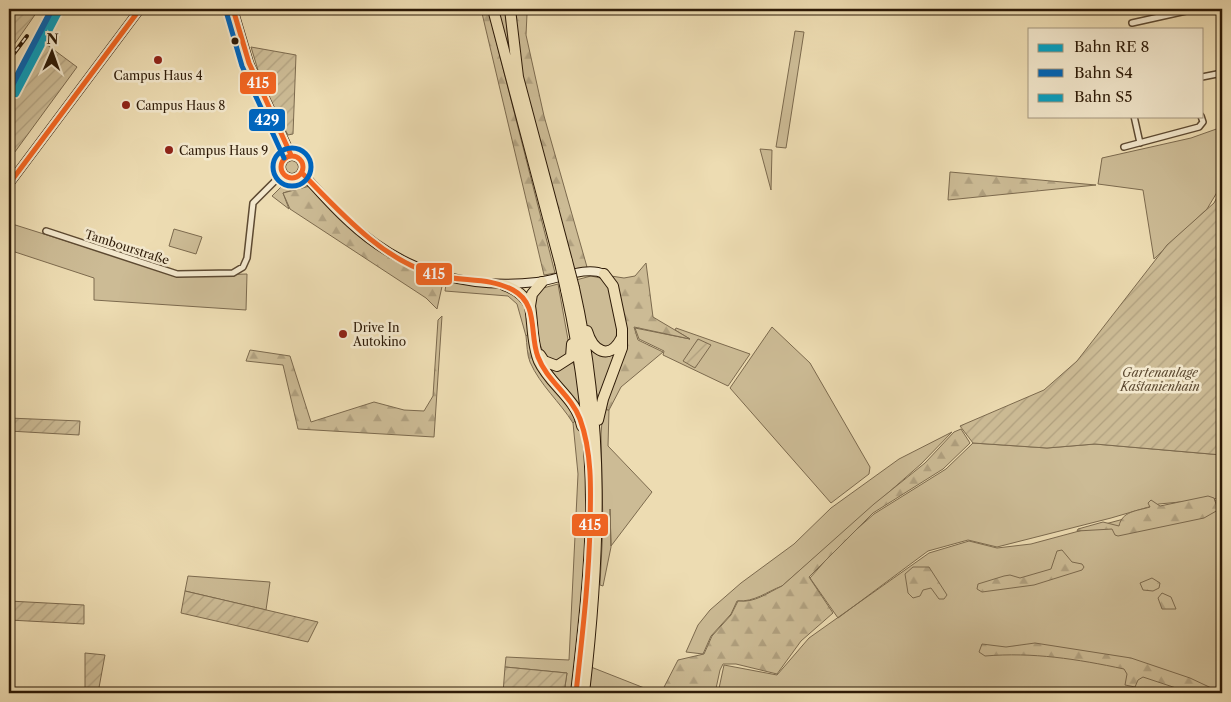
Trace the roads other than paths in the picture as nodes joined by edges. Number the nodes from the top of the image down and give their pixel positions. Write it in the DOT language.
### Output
graph roads {
  1 [pos="140,9"];
  2 [pos="233,9"];
  3 [pos="493,9"];
  4 [pos="510,9"];
  5 [pos="1195,9"];
  6 [pos="1174,11"];
  7 [pos="1132,22"];
  8 [pos="1222,73"];
  9 [pos="1204,77"];
  10 [pos="1134,118"];
  11 [pos="1202,118"];
  12 [pos="1140,143"];
  13 [pos="1124,147"];
  14 [pos="291,156"];
  15 [pos="282,173"];
  16 [pos="302,173"];
  17 [pos="9,184"];
  18 [pos="46,231"];
  19 [pos="563,262"];
  20 [pos="604,274"];
  21 [pos="542,282"];
  22 [pos="504,285"];
  23 [pos="530,306"];
  24 [pos="577,321"];
  25 [pos="621,339"];
  26 [pos="537,352"];
  27 [pos="596,429"];
  28 [pos="589,450"];
  29 [pos="576,693"];
  30 [pos="584,693"];
  1 -- 17 [label="main road"];
  2 -- 14 [label="main road"];
  3 -- 19 [label="highway"];
  4 -- 19 [label="highway"];
  5 -- 6 [label="street"];
  6 -- 7 [label="street"];
  8 -- 9 [label="street"];
  10 -- 12 [label="street"];
  11 -- 12 [label="street"];
  12 -- 13 [label="street"];
  14 -- 15 [label="main road"];
  14 -- 16 [label="main road"];
  15 -- 16 [label="main road"];
  15 -- 18 [label="street, Tambourstraße"];
  16 -- 22 [label="main road"];
  19 -- 24 [label="highway, bridge"];
  20 -- 21 [label="main road"];
  20 -- 25 [label="highway"];
  21 -- 22 [label="main road"];
  21 -- 23 [label="highway"];
  22 -- 23 [label="highway"];
  23 -- 26 [label="highway"];
  24 -- 25 [label="highway"];
  24 -- 26 [label="highway"];
  24 -- 27 [label="highway"];
  24 -- 28 [label="highway"];
  25 -- 27 [label="highway"];
  26 -- 28 [label="highway"];
  27 -- 30 [label="highway"];
  28 -- 29 [label="highway"];
}
